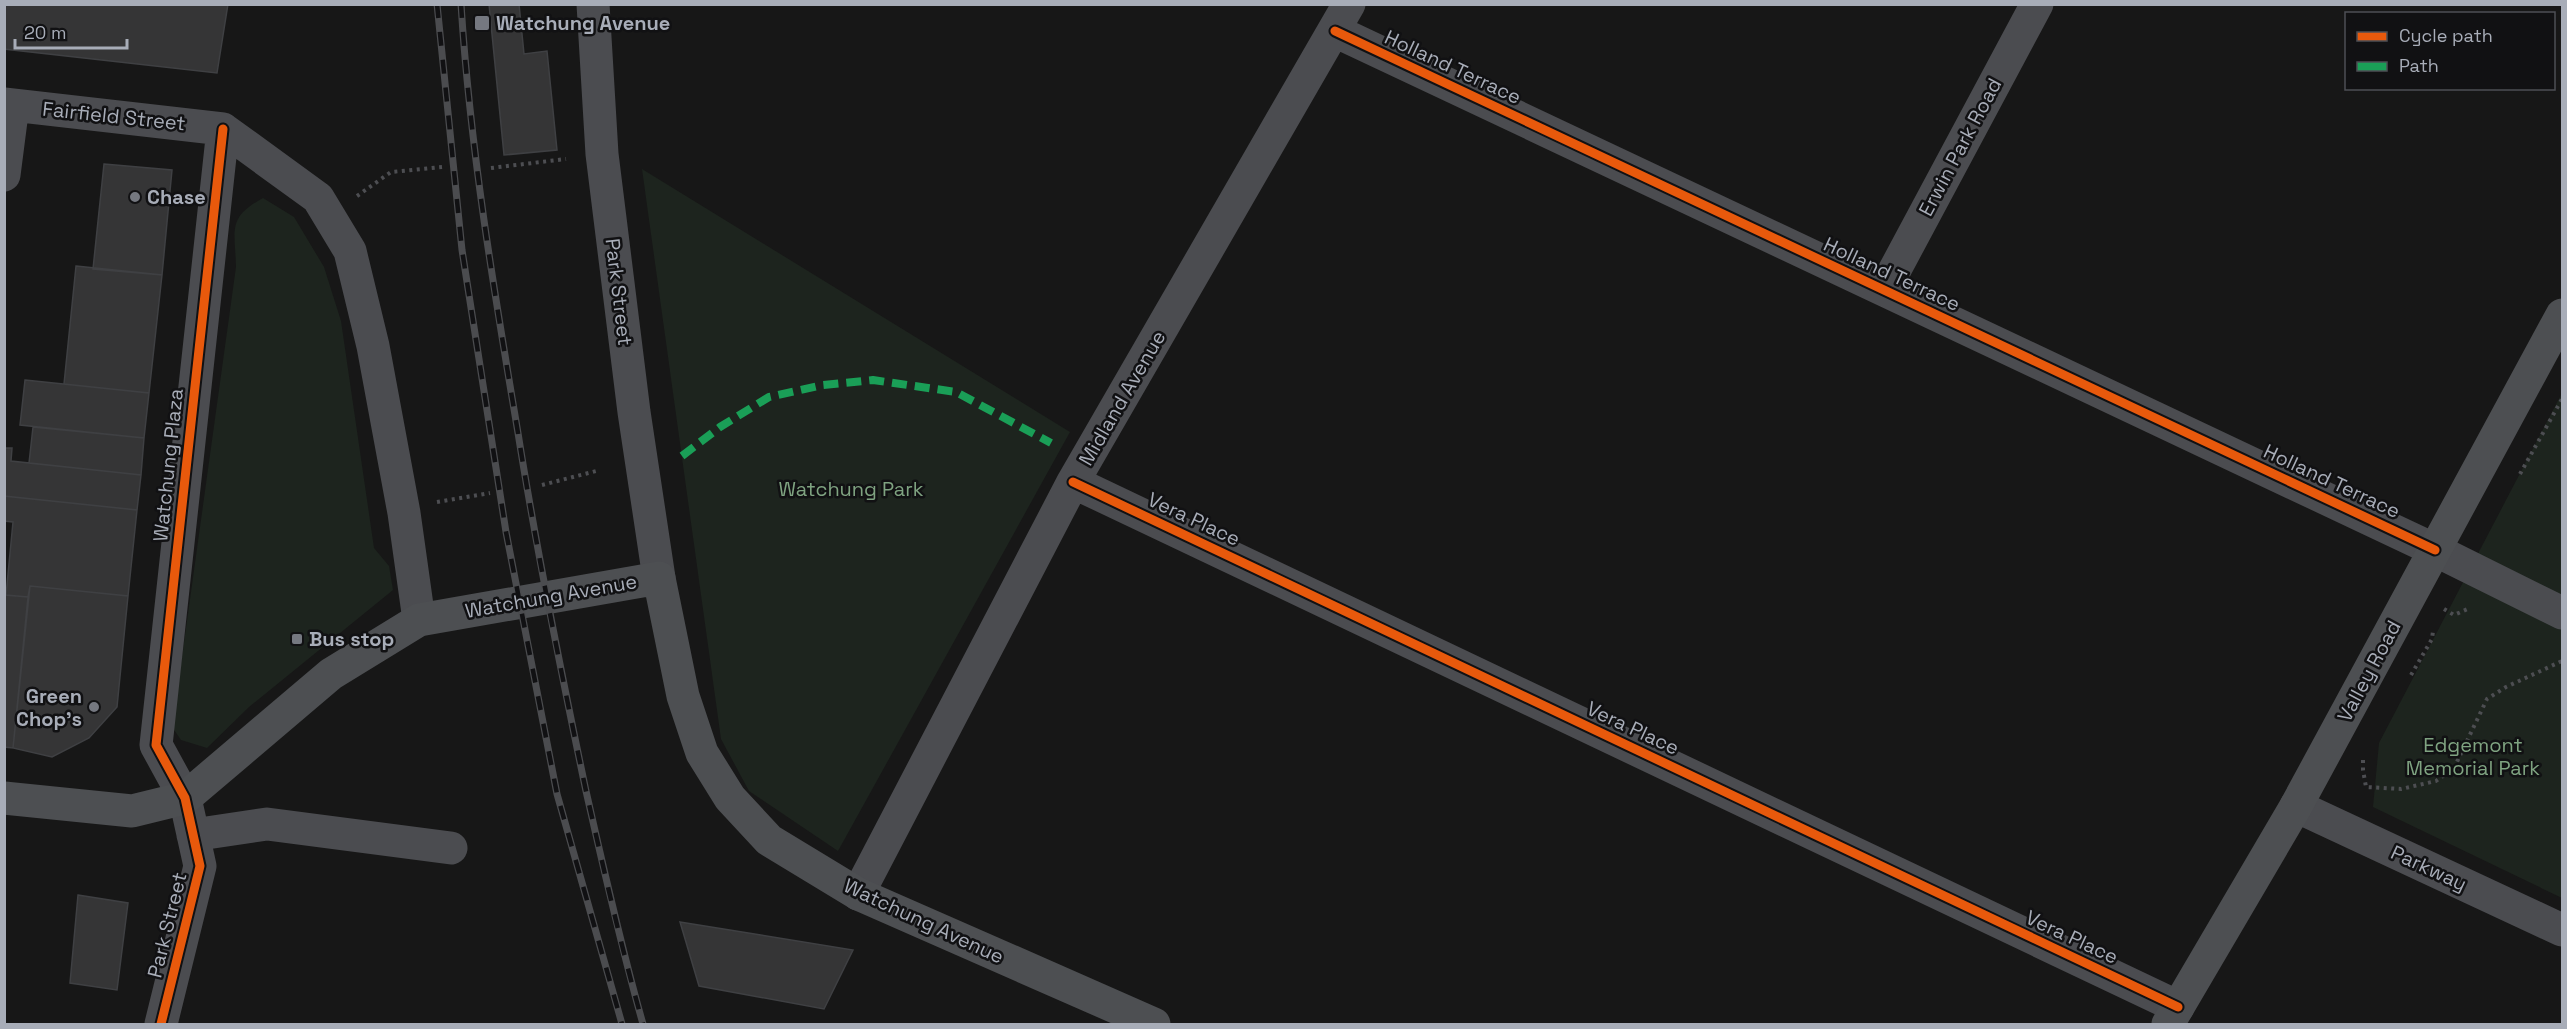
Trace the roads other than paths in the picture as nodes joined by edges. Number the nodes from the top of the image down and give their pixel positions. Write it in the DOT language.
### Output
graph roads {
  1 [pos="592,4"];
  2 [pos="2037,4"];
  3 [pos="1342,18"];
  4 [pos="9,105"];
  5 [pos="223,129"];
  6 [pos="4,175"];
  7 [pos="1884,290"];
  8 [pos="2562,315"];
  9 [pos="1073,482"];
  10 [pos="2435,550"];
  11 [pos="659,578"];
  12 [pos="2562,614"];
  13 [pos="418,620"];
  14 [pos="4,798"];
  15 [pos="185,798"];
  16 [pos="2296,806"];
  17 [pos="193,835"];
  18 [pos="451,848"];
  19 [pos="858,894"];
  20 [pos="2562,930"];
  21 [pos="2173,1016"];
  22 [pos="161,1024"];
  23 [pos="1154,1024"];
  1 -- 11 [label="street, Park Street"];
  2 -- 7 [label="street, Erwin Park Road"];
  3 -- 7 [label="street, Holland Terrace"];
  3 -- 9 [label="street, Midland Avenue"];
  4 -- 5 [label="street, Fairfield Street"];
  4 -- 6 [label="street"];
  5 -- 13 [label="street"];
  5 -- 15 [label="street, Watchung Plaza"];
  7 -- 10 [label="street, Holland Terrace"];
  8 -- 10 [label="main road, Valley Road"];
  9 -- 19 [label="street, Midland Avenue"];
  9 -- 21 [label="street, Vera Place"];
  10 -- 12 [label="street, Holland Terrace"];
  10 -- 16 [label="main road, Valley Road"];
  11 -- 13 [label="main road, Watchung Avenue"];
  11 -- 19 [label="main road, Watchung Avenue"];
  13 -- 15 [label="main road, Watchung Avenue"];
  14 -- 15 [label="main road, Watchung Avenue"];
  15 -- 17 [label="street, Park Street"];
  16 -- 20 [label="street, Parkway"];
  16 -- 21 [label="main road, Valley Road"];
  17 -- 18 [label="street"];
  17 -- 22 [label="street, Park Street"];
  19 -- 23 [label="main road, Watchung Avenue"];
}
